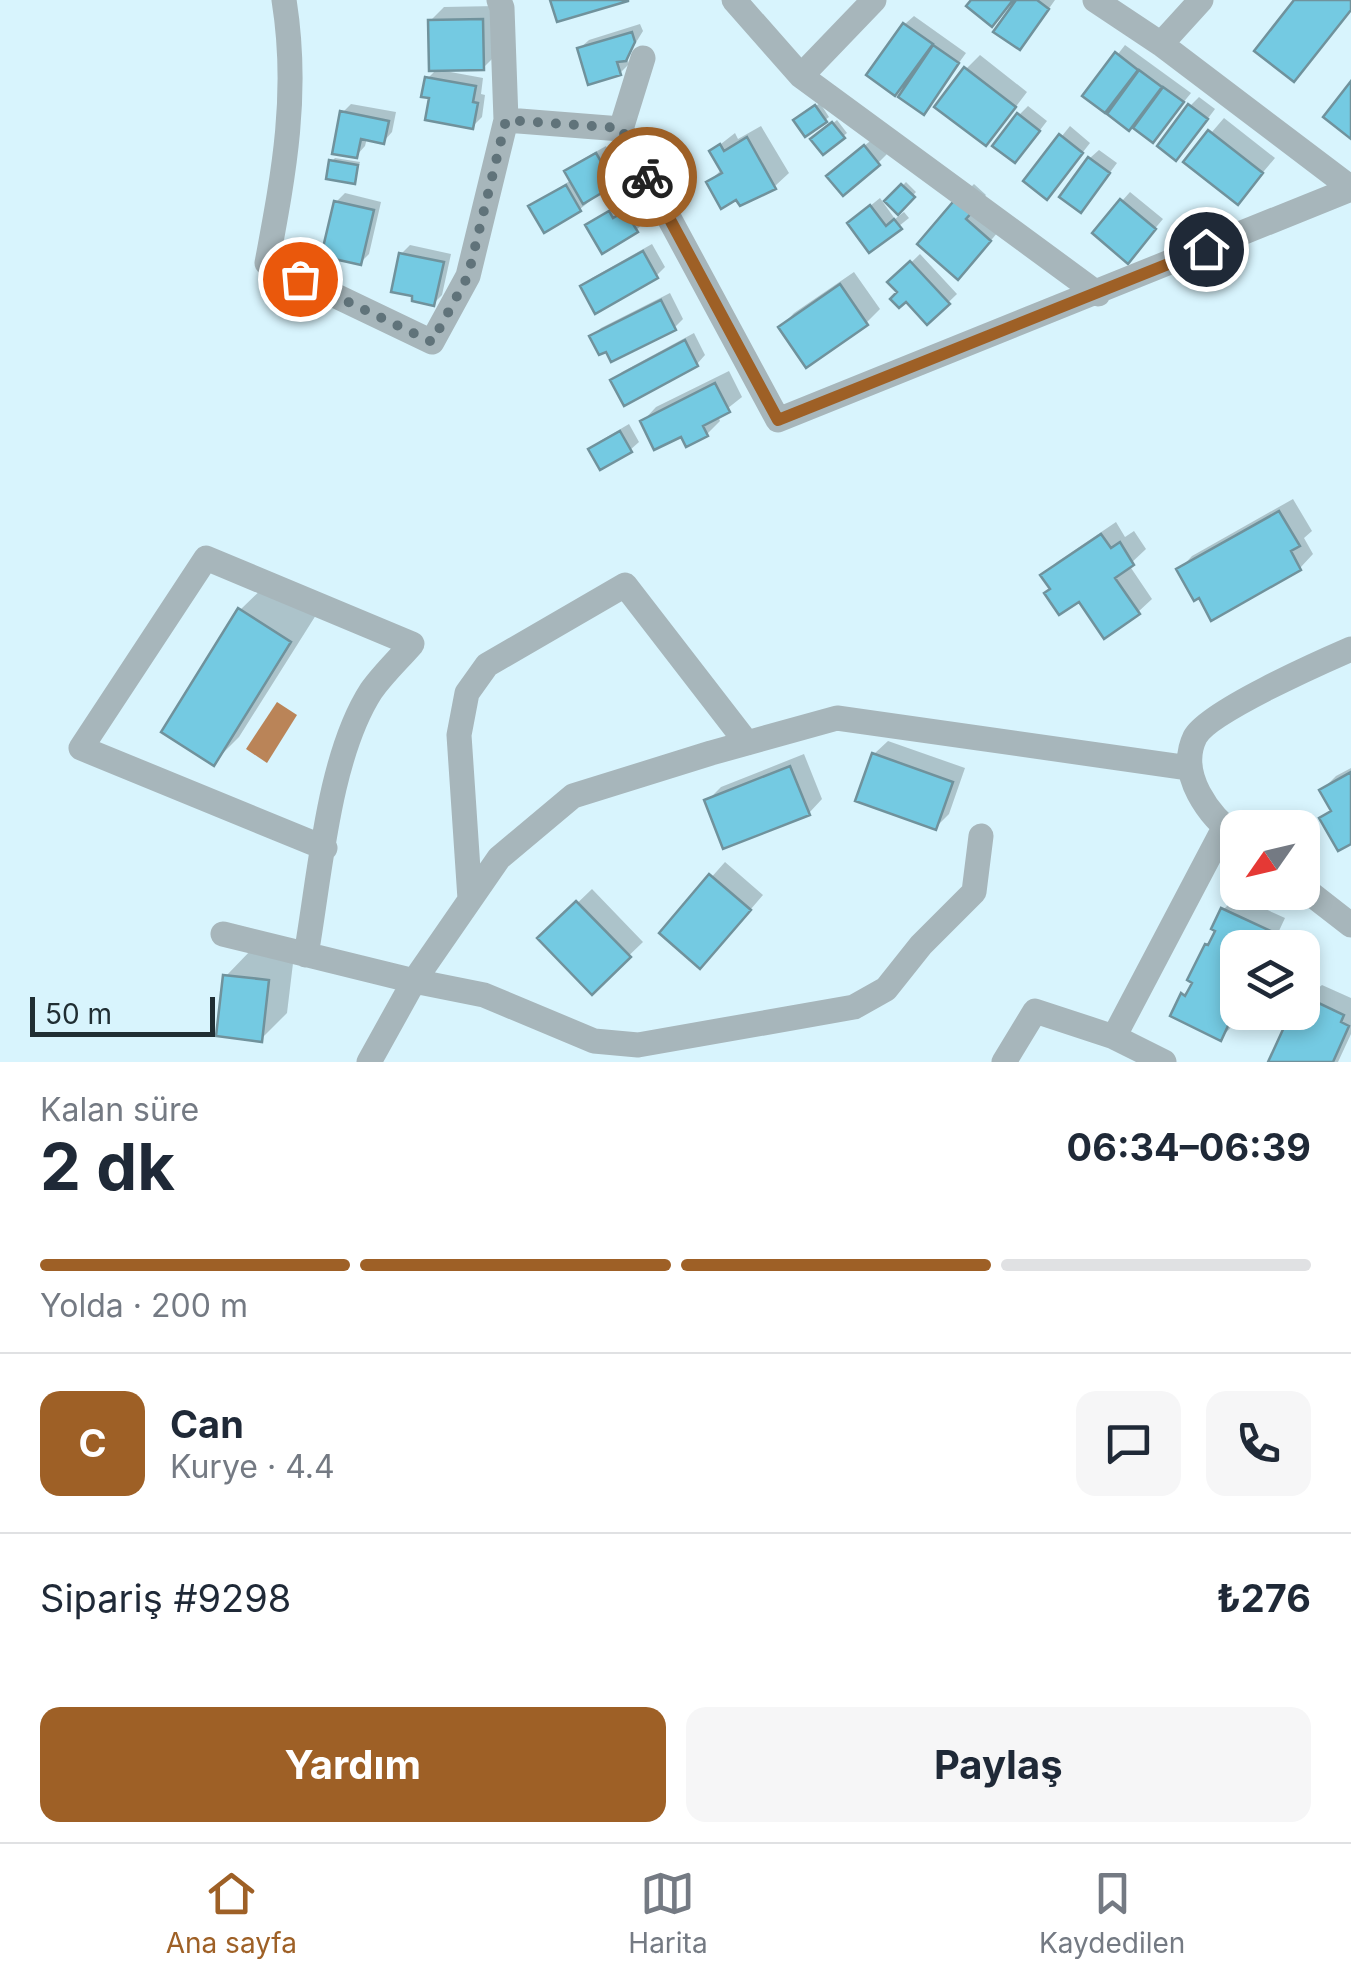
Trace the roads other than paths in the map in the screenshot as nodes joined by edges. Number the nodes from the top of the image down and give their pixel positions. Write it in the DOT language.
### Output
graph roads {
  1 [pos="284,0"];
  2 [pos="499,0"];
  3 [pos="734,0"];
  4 [pos="874,0"];
  5 [pos="1095,0"];
  6 [pos="1201,0"];
  7 [pos="1161,44"];
  8 [pos="643,58"];
  9 [pos="801,76"];
  10 [pos="506,120"];
  11 [pos="621,128"];
  12 [pos="1351,189"];
  13 [pos="1098,294"];
  14 [pos="1351,649"];
  15 [pos="746,743"];
  16 [pos="1189,768"];
  17 [pos="1220,819"];
  18 [pos="982,836"];
  19 [pos="325,848"];
  20 [pos="1220,851"];
  21 [pos="470,899"];
  22 [pos="1320,901"];
  23 [pos="1351,926"];
  24 [pos="223,934"];
  25 [pos="306,954"];
  26 [pos="414,981"];
  27 [pos="1114,1037"];
  28 [pos="368,1062"];
  29 [pos="1004,1062"];
  30 [pos="1164,1062"];
  1 -- 10 [label="street"];
  2 -- 10 [label="street"];
  3 -- 9 [label="street"];
  4 -- 9 [label="street"];
  5 -- 7 [label="street"];
  6 -- 7 [label="street"];
  7 -- 12 [label="street"];
  8 -- 11 [label="street"];
  9 -- 13 [label="street"];
  10 -- 11 [label="street"];
  11 -- 13 [label="street"];
  12 -- 13 [label="street"];
  14 -- 16 [label="street"];
  15 -- 16 [label="street"];
  15 -- 21 [label="street"];
  15 -- 21 [label="street"];
  16 -- 17 [label="street"];
  18 -- 26 [label="street"];
  19 -- 19 [label="street"];
  19 -- 25 [label="street"];
  20 -- 27 [label="street"];
  21 -- 26 [label="street"];
  22 -- 23 [label="street"];
  24 -- 25 [label="street"];
  25 -- 26 [label="street"];
  26 -- 28 [label="street"];
  27 -- 29 [label="street"];
  27 -- 30 [label="street"];
}
